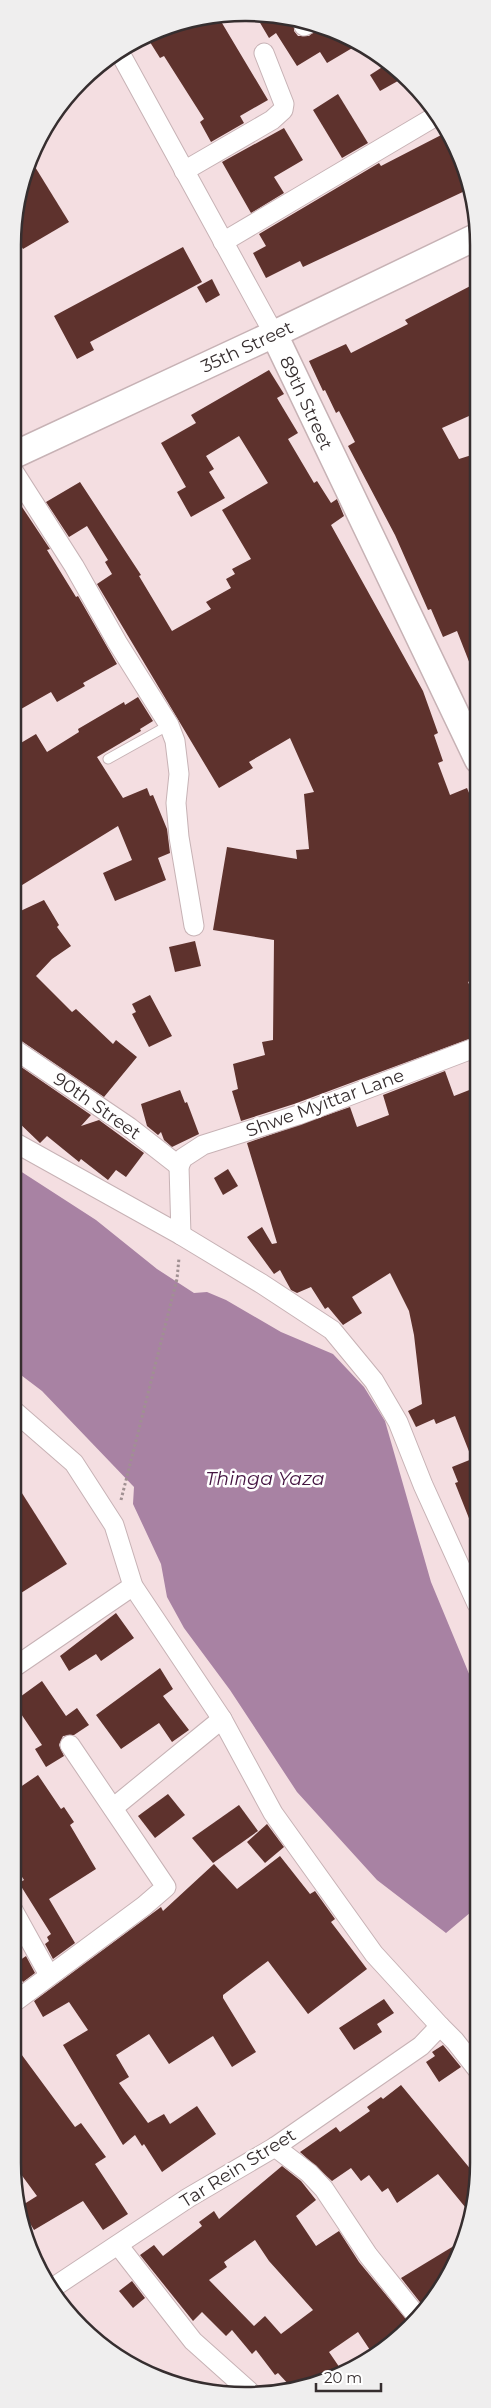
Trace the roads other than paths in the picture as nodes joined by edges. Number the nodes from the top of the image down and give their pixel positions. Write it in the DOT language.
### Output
graph roads {
  1 [pos="264,53"];
  2 [pos="123,58"];
  3 [pos="431,119"];
  4 [pos="184,171"];
  5 [pos="470,240"];
  6 [pos="223,242"];
  7 [pos="274,334"];
  8 [pos="21,452"];
  9 [pos="21,483"];
  10 [pos="169,725"];
  11 [pos="470,743"];
  12 [pos="108,759"];
  13 [pos="194,926"];
  14 [pos="470,1050"];
  15 [pos="21,1054"];
  16 [pos="21,1146"];
  17 [pos="179,1166"];
  18 [pos="181,1235"];
  19 [pos="21,1417"];
  20 [pos="133,1586"];
  21 [pos="470,1589"];
  22 [pos="21,1663"];
  23 [pos="222,1719"];
  24 [pos="70,1745"];
  25 [pos="113,1808"];
  26 [pos="21,1924"];
  27 [pos="49,1975"];
  28 [pos="21,1997"];
  29 [pos="440,2026"];
  30 [pos="470,2062"];
  31 [pos="275,2146"];
  32 [pos="118,2245"];
  33 [pos="57,2285"];
  34 [pos="413,2311"];
  35 [pos="244,2387"];
  1 -- 4 [label="street"];
  2 -- 4 [label="street, 89th Street"];
  3 -- 6 [label="street"];
  4 -- 6 [label="street, 89th Street"];
  5 -- 7 [label="main road, 35th Street"];
  6 -- 7 [label="street, 89th Street"];
  7 -- 8 [label="main road, 35th Street"];
  7 -- 11 [label="main road, 89th Street"];
  9 -- 10 [label="street"];
  10 -- 12 [label="lane"];
  10 -- 13 [label="street"];
  14 -- 17 [label="street, Shwe Myittar Lane"];
  15 -- 17 [label="street, 90th Street"];
  16 -- 18 [label="street"];
  17 -- 18 [label="street"];
  18 -- 21 [label="street"];
  19 -- 20 [label="street"];
  20 -- 22 [label="street"];
  20 -- 23 [label="street"];
  23 -- 25 [label="street"];
  23 -- 29 [label="street"];
  24 -- 25 [label="street"];
  25 -- 27 [label="street"];
  26 -- 27 [label="street"];
  27 -- 28 [label="street"];
  29 -- 30 [label="street"];
  29 -- 31 [label="street, Tar Rein Street"];
  31 -- 32 [label="street, Tar Rein Street"];
  31 -- 34 [label="street"];
  32 -- 33 [label="street, Tar Rein Street"];
  32 -- 35 [label="street"];
}
